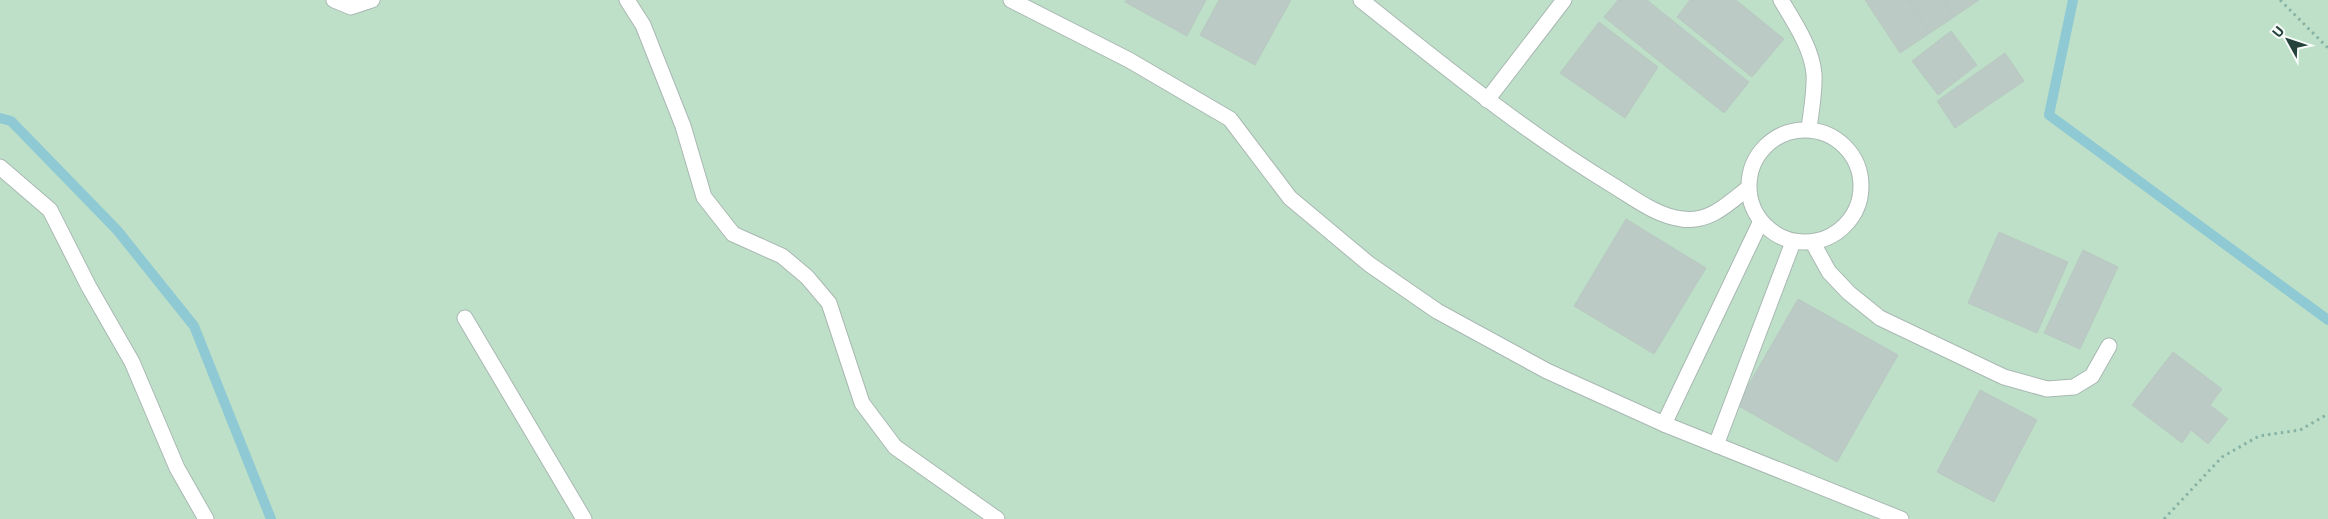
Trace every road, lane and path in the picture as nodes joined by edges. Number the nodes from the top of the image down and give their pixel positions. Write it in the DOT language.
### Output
graph roads {
  1 [pos="334,0"];
  2 [pos="372,0"];
  3 [pos="627,0"];
  4 [pos="1011,0"];
  5 [pos="1361,0"];
  6 [pos="1564,0"];
  7 [pos="1781,0"];
  8 [pos="2280,0"];
  9 [pos="2328,48"];
  10 [pos="1487,100"];
  11 [pos="1810,129"];
  12 [pos="0,167"];
  13 [pos="1748,188"];
  14 [pos="1760,223"];
  15 [pos="1793,242"];
  16 [pos="1813,243"];
  17 [pos="465,318"];
  18 [pos="2109,346"];
  19 [pos="2328,414"];
  20 [pos="1664,424"];
  21 [pos="1716,445"];
  22 [pos="206,519"];
  23 [pos="584,519"];
  24 [pos="996,519"];
  25 [pos="1901,519"];
  26 [pos="2164,519"];
  1 -- 2 [label="street"];
  3 -- 24 [label="street"];
  4 -- 20 [label="street"];
  5 -- 10 [label="street"];
  6 -- 10 [label="street"];
  7 -- 11 [label="street"];
  8 -- 9 [label="path"];
  10 -- 13 [label="street"];
  11 -- 13 [label="street"];
  11 -- 16 [label="street"];
  12 -- 22 [label="street"];
  13 -- 14 [label="street"];
  14 -- 15 [label="street"];
  14 -- 20 [label="street"];
  15 -- 16 [label="street"];
  15 -- 21 [label="street"];
  16 -- 18 [label="street"];
  17 -- 23 [label="street"];
  19 -- 26 [label="path"];
  20 -- 21 [label="street"];
  21 -- 25 [label="street"];
}
